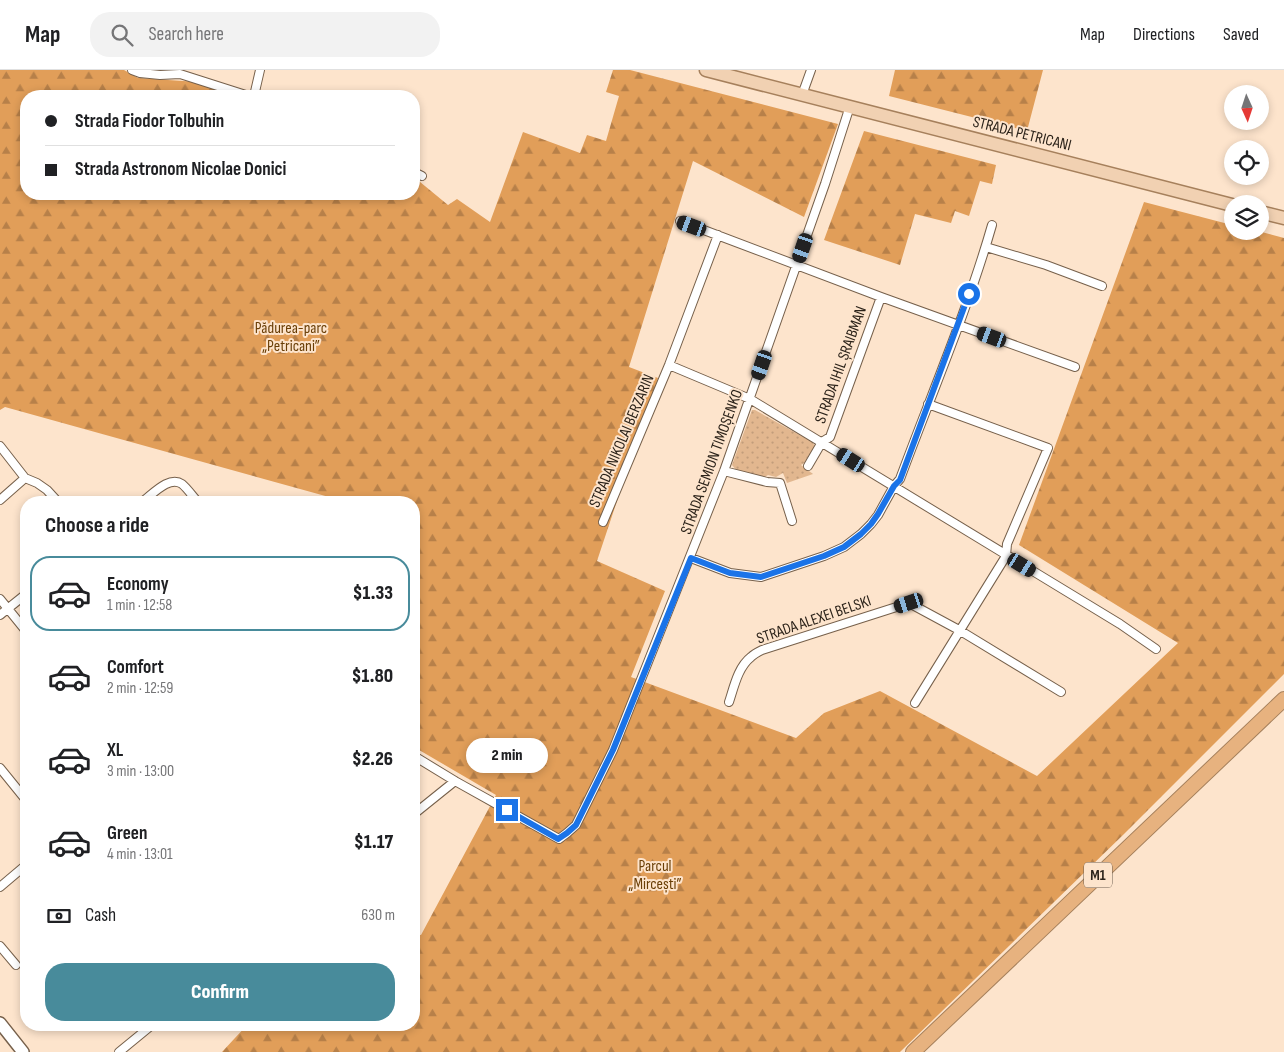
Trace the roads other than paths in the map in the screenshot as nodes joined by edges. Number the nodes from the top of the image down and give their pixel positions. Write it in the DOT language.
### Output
graph roads {
  1 [pos="132,70"];
  2 [pos="260,70"];
  3 [pos="706,70"];
  4 [pos="811,70"];
  5 [pos="230,90"];
  6 [pos="255,90"];
  7 [pos="802,95"];
  8 [pos="850,106"];
  9 [pos="1224,203"];
  10 [pos="1269,214"];
  11 [pos="1284,218"];
  12 [pos="680,221"];
  13 [pos="992,225"];
  14 [pos="718,236"];
  15 [pos="986,247"];
  16 [pos="797,265"];
  17 [pos="1102,286"];
  18 [pos="881,296"];
  19 [pos="958,325"];
  20 [pos="669,365"];
  21 [pos="1075,367"];
  22 [pos="750,399"];
  23 [pos="928,404"];
  24 [pos="822,442"];
  25 [pos="0,446"];
  26 [pos="808,466"];
  27 [pos="724,471"];
  28 [pos="25,478"];
  29 [pos="894,486"];
  30 [pos="52,496"];
  31 [pos="150,496"];
  32 [pos="193,496"];
  33 [pos="0,500"];
  34 [pos="792,521"];
  35 [pos="603,522"];
  36 [pos="1006,556"];
  37 [pos="691,558"];
  38 [pos="0,599"];
  39 [pos="20,599"];
  40 [pos="8,609"];
  41 [pos="0,616"];
  42 [pos="20,624"];
  43 [pos="959,630"];
  44 [pos="1156,649"];
  45 [pos="1061,692"];
  46 [pos="1284,699"];
  47 [pos="729,702"];
  48 [pos="915,703"];
  49 [pos="420,760"];
  50 [pos="0,768"];
  51 [pos="455,781"];
  52 [pos="20,793"];
  53 [pos="420,809"];
  54 [pos="20,871"];
  55 [pos="0,887"];
  56 [pos="0,946"];
  57 [pos="16,965"];
  58 [pos="0,1023"];
  59 [pos="145,1031"];
  60 [pos="23,1052"];
  61 [pos="119,1052"];
  62 [pos="914,1052"];
  1 -- 5 [label="street"];
  2 -- 6 [label="street"];
  3 -- 7 [label="main road, STRADA PETRICANI"];
  4 -- 7 [label="street"];
  7 -- 8 [label="main road, STRADA PETRICANI"];
  8 -- 9 [label="main road, STRADA PETRICANI"];
  8 -- 16 [label="street, STRADA SEMION TIMOȘENKO"];
  10 -- 11 [label="main road"];
  12 -- 14 [label="street"];
  13 -- 15 [label="street"];
  14 -- 16 [label="street"];
  14 -- 20 [label="street"];
  15 -- 17 [label="street"];
  15 -- 19 [label="street"];
  16 -- 18 [label="street"];
  16 -- 22 [label="street, STRADA SEMION TIMOȘENKO"];
  18 -- 19 [label="street"];
  18 -- 24 [label="street, STRADA IHIL ȘRAIBMAN"];
  19 -- 21 [label="street"];
  19 -- 23 [label="street"];
  20 -- 22 [label="street, STRADA NIKOLAI BERZARIN"];
  20 -- 35 [label="street, STRADA NIKOLAI BERZARIN"];
  22 -- 24 [label="street, STRADA NIKOLAI BERZARIN"];
  22 -- 27 [label="street, STRADA SEMION TIMOȘENKO"];
  23 -- 29 [label="street"];
  23 -- 36 [label="street"];
  24 -- 26 [label="street, STRADA IHIL ȘRAIBMAN"];
  24 -- 29 [label="street, STRADA NIKOLAI BERZARIN"];
  25 -- 28 [label="street"];
  27 -- 34 [label="street"];
  27 -- 37 [label="street, STRADA SEMION TIMOȘENKO"];
  28 -- 30 [label="street"];
  28 -- 33 [label="street"];
  29 -- 36 [label="street, STRADA NIKOLAI BERZARIN"];
  29 -- 37 [label="street"];
  31 -- 32 [label="street"];
  36 -- 43 [label="street"];
  36 -- 44 [label="street, STRADA NIKOLAI BERZARIN"];
  37 -- 51 [label="street, STRADA SEMION TIMOȘENKO"];
  38 -- 40 [label="street"];
  39 -- 40 [label="street"];
  40 -- 41 [label="street"];
  40 -- 42 [label="street"];
  43 -- 45 [label="street, STRADA ALEXEI BELSKI"];
  43 -- 47 [label="street, STRADA ALEXEI BELSKI"];
  43 -- 48 [label="street"];
  46 -- 62 [label="highway, M1"];
  49 -- 51 [label="street"];
  50 -- 52 [label="street"];
  51 -- 53 [label="street"];
  54 -- 55 [label="street"];
  56 -- 57 [label="street"];
  58 -- 60 [label="main road"];
  59 -- 61 [label="street"];
}
